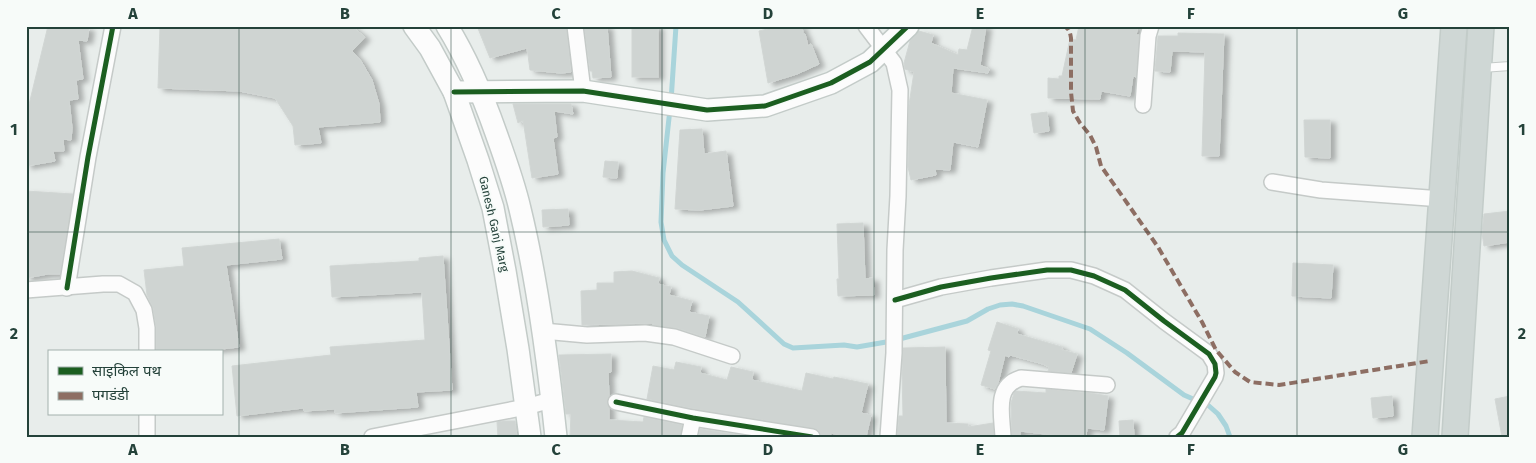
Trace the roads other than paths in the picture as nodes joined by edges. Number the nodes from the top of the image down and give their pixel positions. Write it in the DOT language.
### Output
graph roads {
  1 [pos="113,26"];
  2 [pos="414,26"];
  3 [pos="447,26"];
  4 [pos="575,26"];
  5 [pos="866,26"];
  6 [pos="908,26"];
  7 [pos="1151,26"];
  8 [pos="1454,26"];
  9 [pos="1481,26"];
  10 [pos="883,50"];
  11 [pos="1510,66"];
  12 [pos="1478,69"];
  13 [pos="454,92"];
  14 [pos="482,92"];
  15 [pos="583,92"];
  16 [pos="1143,106"];
  17 [pos="1272,182"];
  18 [pos="1442,199"];
  19 [pos="67,288"];
  20 [pos="26,290"];
  21 [pos="895,305"];
  22 [pos="543,331"];
  23 [pos="147,350"];
  24 [pos="732,356"];
  25 [pos="1107,385"];
  26 [pos="551,400"];
  27 [pos="616,402"];
  28 [pos="526,407"];
  29 [pos="147,416"];
  30 [pos="693,418"];
  31 [pos="147,437"];
  32 [pos="372,437"];
  33 [pos="530,437"];
  34 [pos="556,437"];
  35 [pos="689,437"];
  36 [pos="812,437"];
  37 [pos="888,437"];
  38 [pos="1003,437"];
  39 [pos="1177,437"];
  40 [pos="1425,437"];
  41 [pos="1455,437"];
  1 -- 19 [label="street"];
  2 -- 13 [label="main road, Ganesh Ganj Marg"];
  3 -- 14 [label="main road"];
  4 -- 15 [label="street"];
  5 -- 10 [label="street"];
  6 -- 10 [label="main road"];
  7 -- 16 [label="street"];
  8 -- 18 [label="main road"];
  9 -- 12 [label="main road"];
  10 -- 15 [label="main road"];
  10 -- 21 [label="street"];
  11 -- 12 [label="lane"];
  12 -- 41 [label="main road"];
  13 -- 14 [label="main road"];
  13 -- 28 [label="main road, Ganesh Ganj Marg"];
  14 -- 15 [label="main road"];
  14 -- 22 [label="main road"];
  17 -- 18 [label="street"];
  18 -- 40 [label="main road"];
  19 -- 20 [label="street"];
  19 -- 23 [label="street"];
  21 -- 37 [label="street"];
  21 -- 39 [label="street"];
  22 -- 24 [label="street"];
  22 -- 26 [label="main road"];
  25 -- 38 [label="street"];
  26 -- 28 [label="street"];
  26 -- 34 [label="main road"];
  27 -- 30 [label="street"];
  28 -- 32 [label="street"];
  28 -- 33 [label="main road, Ganesh Ganj Marg"];
  29 -- 31 [label="street"];
  30 -- 35 [label="street"];
  30 -- 36 [label="street"];
}
